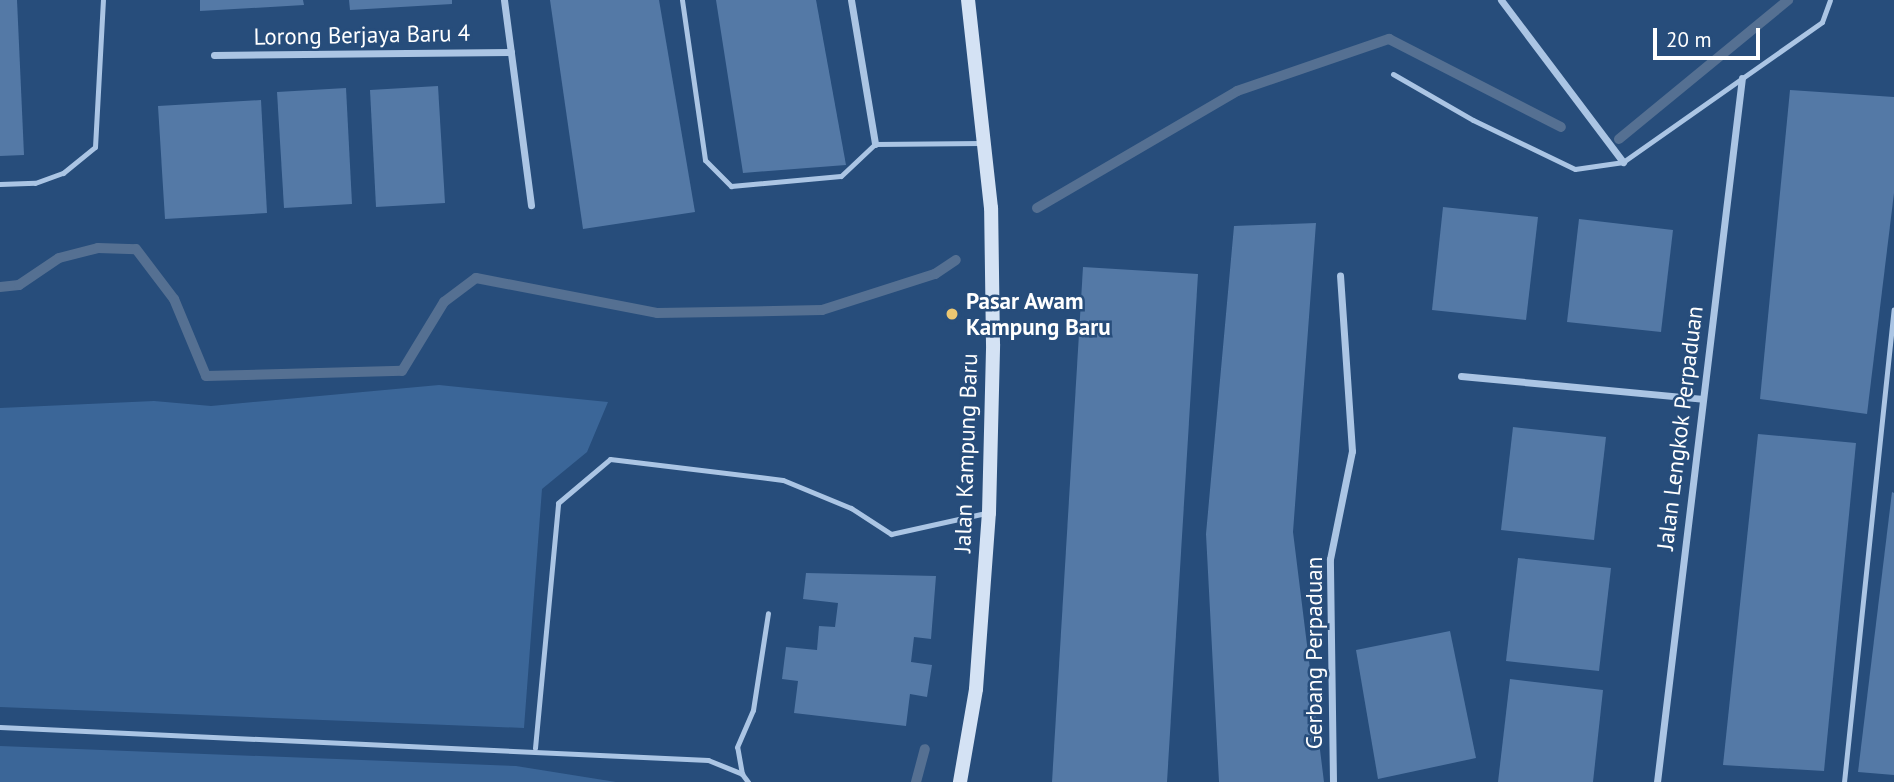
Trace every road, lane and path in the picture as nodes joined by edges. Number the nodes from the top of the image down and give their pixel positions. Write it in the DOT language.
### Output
graph roads {
  1 [pos="103,0"];
  2 [pos="504,0"];
  3 [pos="682,0"];
  4 [pos="851,0"];
  5 [pos="968,0"];
  6 [pos="1501,0"];
  7 [pos="1830,0"];
  8 [pos="511,52"];
  9 [pos="214,55"];
  10 [pos="1394,74"];
  11 [pos="1742,78"];
  12 [pos="986,143"];
  13 [pos="875,144"];
  14 [pos="1623,162"];
  15 [pos="0,184"];
  16 [pos="531,205"];
  17 [pos="1340,275"];
  18 [pos="1894,310"];
  19 [pos="1461,376"];
  20 [pos="1703,399"];
  21 [pos="989,513"];
  22 [pos="768,613"];
  23 [pos="0,727"];
  24 [pos="535,748"];
  25 [pos="742,774"];
  26 [pos="748,782"];
  27 [pos="960,782"];
  28 [pos="1334,782"];
  29 [pos="1657,782"];
  30 [pos="1844,782"];
  1 -- 15 [label="lane"];
  2 -- 8 [label="street"];
  3 -- 13 [label="lane"];
  4 -- 13 [label="street"];
  5 -- 12 [label="main road, Jalan Kampung Baru"];
  6 -- 14 [label="street"];
  7 -- 11 [label="lane"];
  8 -- 9 [label="street, Lorong Berjaya Baru 4"];
  8 -- 16 [label="street"];
  10 -- 14 [label="lane"];
  11 -- 14 [label="lane"];
  11 -- 20 [label="street, Jalan Lengkok Perpaduan"];
  12 -- 13 [label="lane"];
  12 -- 21 [label="main road, Jalan Kampung Baru"];
  17 -- 28 [label="street, Gerbang Perpaduan"];
  18 -- 30 [label="lane"];
  19 -- 20 [label="street"];
  20 -- 29 [label="street, Jalan Lengkok Perpaduan"];
  21 -- 24 [label="lane"];
  21 -- 27 [label="main road, Jalan Kampung Baru"];
  22 -- 25 [label="lane"];
  23 -- 24 [label="lane"];
  24 -- 25 [label="lane"];
  25 -- 26 [label="lane"];
}
